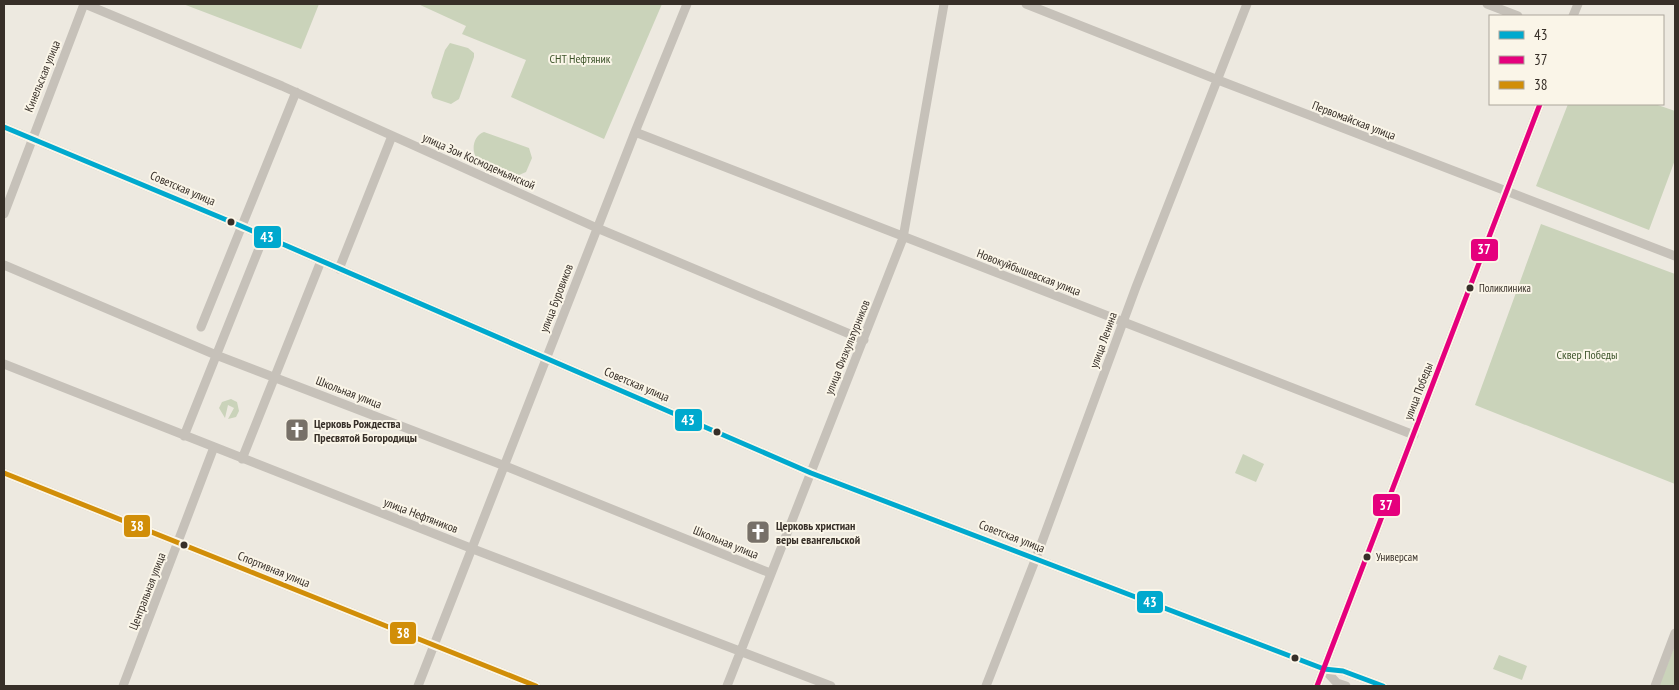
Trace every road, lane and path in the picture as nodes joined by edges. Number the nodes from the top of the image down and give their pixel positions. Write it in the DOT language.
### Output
graph roads {
  1 [pos="85,4"];
  2 [pos="687,4"];
  3 [pos="944,4"];
  4 [pos="1026,4"];
  5 [pos="1247,4"];
  6 [pos="1487,4"];
  7 [pos="1515,15"];
  8 [pos="1218,80"];
  9 [pos="296,92"];
  10 [pos="1540,105"];
  11 [pos="4,127"];
  12 [pos="634,132"];
  13 [pos="392,136"];
  14 [pos="31,138"];
  15 [pos="1506,191"];
  16 [pos="4,214"];
  17 [pos="241,226"];
  18 [pos="597,228"];
  19 [pos="264,236"];
  20 [pos="903,238"];
  21 [pos="1675,256"];
  22 [pos="321,261"];
  23 [pos="4,265"];
  24 [pos="339,269"];
  25 [pos="1124,321"];
  26 [pos="201,327"];
  27 [pos="864,340"];
  28 [pos="216,355"];
  29 [pos="546,359"];
  30 [pos="4,364"];
  31 [pos="275,377"];
  32 [pos="1414,435"];
  33 [pos="184,436"];
  34 [pos="214,447"];
  35 [pos="242,459"];
  36 [pos="505,466"];
  37 [pos="4,473"];
  38 [pos="811,473"];
  39 [pos="178,544"];
  40 [pos="473,549"];
  41 [pos="1036,558"];
  42 [pos="770,573"];
  43 [pos="1675,633"];
  44 [pos="434,646"];
  45 [pos="740,651"];
  46 [pos="1324,669"];
  47 [pos="123,686"];
  48 [pos="418,686"];
  49 [pos="536,686"];
  50 [pos="727,686"];
  51 [pos="831,686"];
  52 [pos="986,686"];
  53 [pos="1317,686"];
  54 [pos="1346,686"];
  55 [pos="1383,686"];
  56 [pos="1655,686"];
  1 -- 9 [label="street, улица Зои Космодемьянской"];
  1 -- 14 [label="street, Кинельская улица"];
  2 -- 12 [label="street, улица Буровиков"];
  3 -- 20 [label="street, улица Физкультурников"];
  4 -- 8 [label="street, Первомайская улица"];
  5 -- 8 [label="street, улица Ленина"];
  6 -- 7 [label="street"];
  8 -- 15 [label="street, Первомайская улица"];
  8 -- 25 [label="street, улица Ленина"];
  9 -- 13 [label="street, улица Зои Космодемьянской"];
  9 -- 17 [label="street"];
  10 -- 15 [label="street, улица Победы"];
  11 -- 14 [label="street, Советская улица"];
  12 -- 18 [label="street, улица Буровиков"];
  12 -- 20 [label="street, Новокуйбышевская улица"];
  13 -- 18 [label="street, улица Зои Космодемьянской"];
  13 -- 24 [label="street"];
  14 -- 16 [label="street, Кинельская улица"];
  14 -- 17 [label="street, Советская улица"];
  15 -- 21 [label="street, Первомайская улица"];
  15 -- 32 [label="street, улица Победы"];
  17 -- 19 [label="street, Советская улица"];
  17 -- 26 [label="street"];
  18 -- 27 [label="street, улица Зои Космодемьянской"];
  18 -- 29 [label="street, улица Буровиков"];
  19 -- 22 [label="street, Советская улица"];
  19 -- 28 [label="street"];
  20 -- 25 [label="street, Новокуйбышевская улица"];
  20 -- 27 [label="street, улица Физкультурников"];
  22 -- 24 [label="street, Советская улица"];
  22 -- 31 [label="street"];
  23 -- 28 [label="street, Школьная улица"];
  24 -- 29 [label="street, Советская улица"];
  25 -- 32 [label="street, Новокуйбышевская улица"];
  25 -- 41 [label="street, улица Ленина"];
  27 -- 38 [label="street, улица Физкультурников"];
  28 -- 31 [label="street, Школьная улица"];
  28 -- 33 [label="street"];
  29 -- 36 [label="street, улица Буровиков"];
  29 -- 38 [label="street, Советская улица"];
  30 -- 33 [label="street, улица Нефтяников"];
  31 -- 35 [label="street"];
  31 -- 36 [label="street, Школьная улица"];
  32 -- 46 [label="street, улица Победы"];
  33 -- 34 [label="street, улица Нефтяников"];
  34 -- 35 [label="street, улица Нефтяников"];
  34 -- 39 [label="street, Центральная улица"];
  35 -- 40 [label="street, улица Нефтяников"];
  36 -- 40 [label="street, улица Буровиков"];
  36 -- 42 [label="street, Школьная улица"];
  37 -- 39 [label="street, Спортивная улица"];
  38 -- 41 [label="street, Советская улица"];
  38 -- 42 [label="street, улица Физкультурников"];
  39 -- 44 [label="street, Спортивная улица"];
  39 -- 47 [label="street, Центральная улица"];
  40 -- 44 [label="street, улица Буровиков"];
  40 -- 45 [label="street, улица Нефтяников"];
  41 -- 46 [label="street, Советская улица"];
  41 -- 52 [label="street, улица Ленина"];
  42 -- 45 [label="street, улица Физкультурников"];
  43 -- 56 [label="street"];
  44 -- 48 [label="street, улица Буровиков"];
  44 -- 49 [label="street, Спортивная улица"];
  45 -- 50 [label="street, улица Физкультурников"];
  45 -- 51 [label="street, улица Нефтяников"];
  46 -- 53 [label="street, улица Победы"];
  46 -- 54 [label="street, Советская улица"];
  46 -- 55 [label="street, Советская улица"];
}
